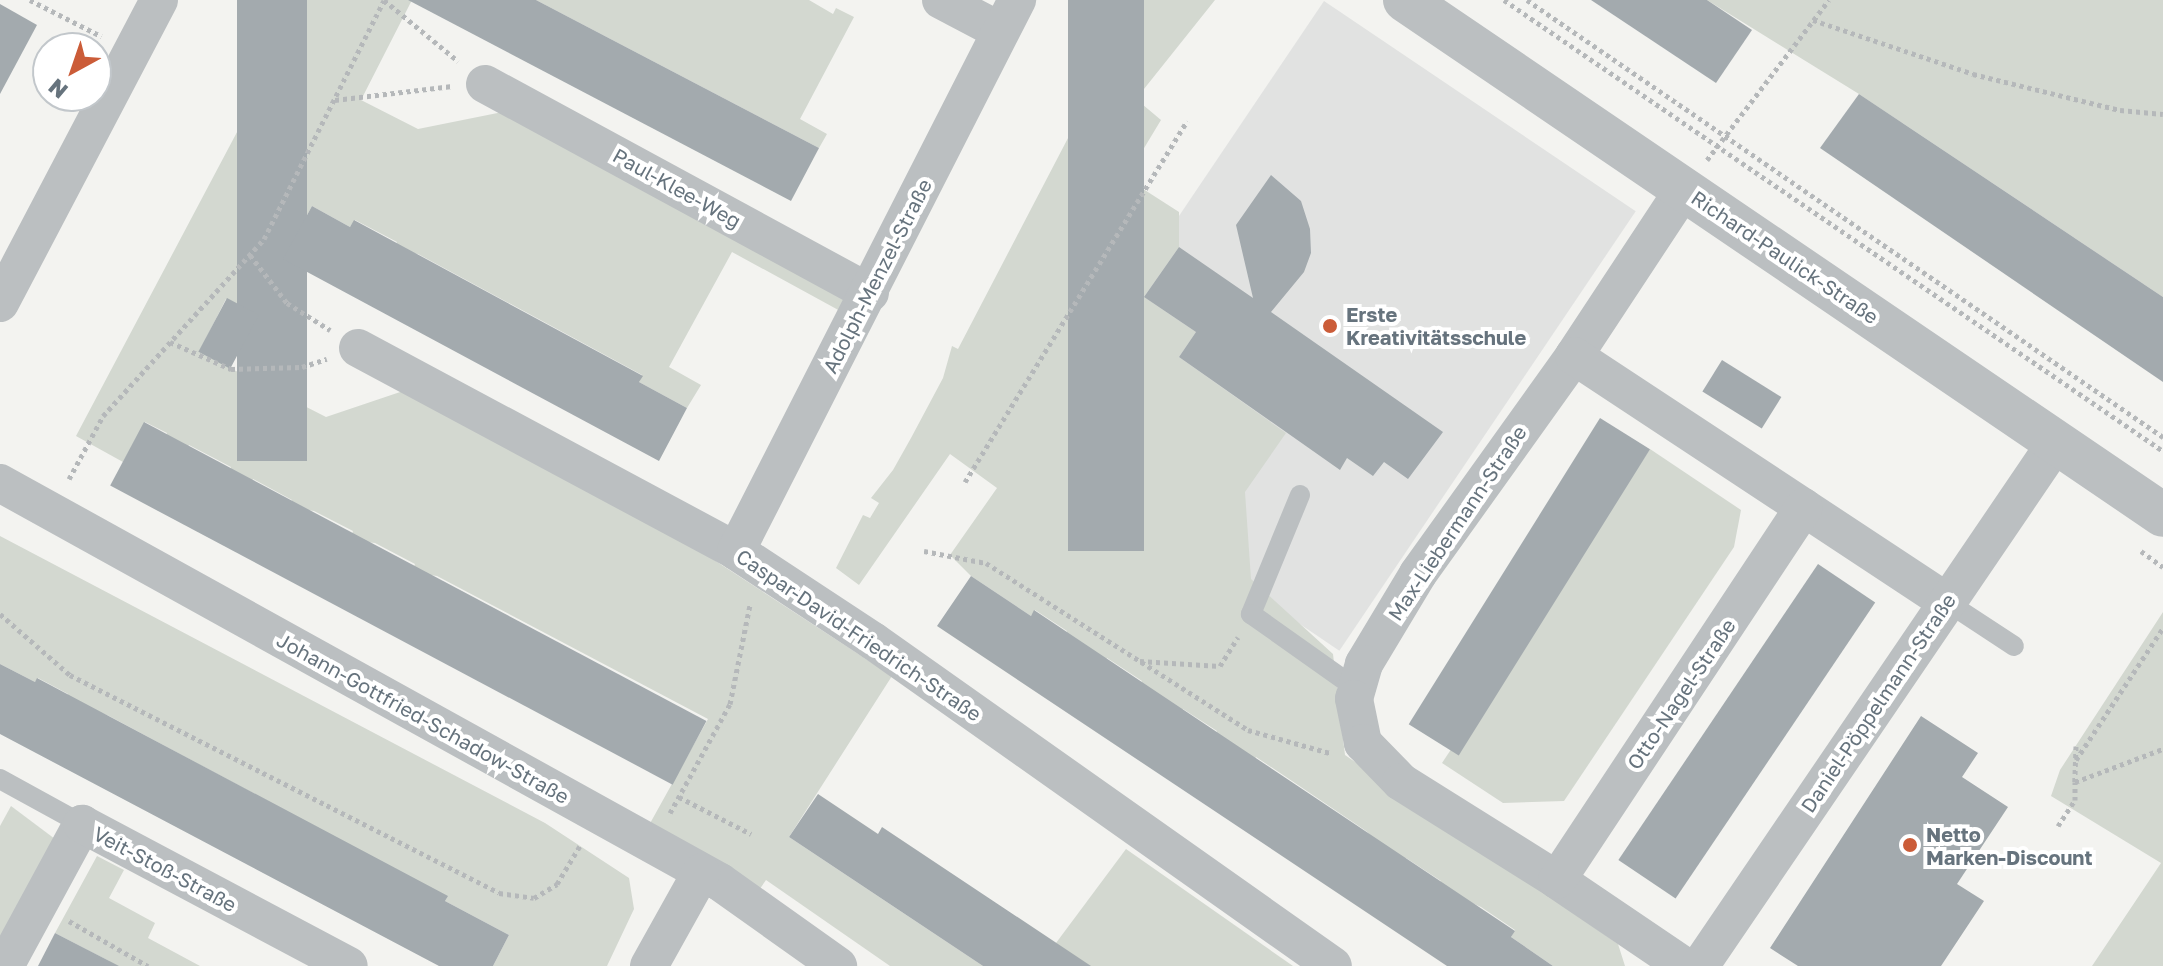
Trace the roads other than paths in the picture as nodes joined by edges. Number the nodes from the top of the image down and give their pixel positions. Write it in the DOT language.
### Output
graph roads {
  1 [pos="159,0"];
  2 [pos="941,0"];
  3 [pos="1405,0"];
  4 [pos="1009,16"];
  5 [pos="484,83"];
  6 [pos="1684,189"];
  7 [pos="870,293"];
  8 [pos="0,303"];
  9 [pos="358,348"];
  10 [pos="1574,356"];
  11 [pos="2057,441"];
  12 [pos="0,483"];
  13 [pos="1300,495"];
  14 [pos="1804,507"];
  15 [pos="2163,515"];
  16 [pos="747,558"];
  17 [pos="1947,602"];
  18 [pos="2014,646"];
  19 [pos="1354,687"];
  20 [pos="0,779"];
  21 [pos="82,824"];
  22 [pos="701,873"];
  23 [pos="1557,880"];
  24 [pos="305,956"];
  25 [pos="5,966"];
  26 [pos="349,966"];
  27 [pos="649,966"];
  28 [pos="838,966"];
  29 [pos="1333,966"];
  30 [pos="1684,966"];
  31 [pos="1700,966"];
  1 -- 8 [label="street"];
  2 -- 4 [label="street"];
  3 -- 6 [label="street, Richard-Paulick-Straße"];
  4 -- 7 [label="street, Adolph-Menzel-Straße"];
  5 -- 7 [label="street, Paul-Klee-Weg"];
  6 -- 10 [label="street, Max-Liebermann-Straße"];
  6 -- 11 [label="street, Richard-Paulick-Straße"];
  7 -- 16 [label="street, Adolph-Menzel-Straße"];
  9 -- 16 [label="street, Caspar-David-Friedrich-Straße"];
  10 -- 14 [label="street"];
  10 -- 19 [label="street, Max-Liebermann-Straße"];
  11 -- 15 [label="street, Richard-Paulick-Straße"];
  11 -- 17 [label="street, Daniel-Pöppelmann-Straße"];
  12 -- 22 [label="street, Johann-Gottfried-Schadow-Straße"];
  13 -- 19 [label="lane"];
  14 -- 17 [label="street"];
  14 -- 23 [label="street, Otto-Nagel-Straße"];
  16 -- 29 [label="street, Caspar-David-Friedrich-Straße"];
  17 -- 18 [label="lane"];
  17 -- 31 [label="street, Daniel-Pöppelmann-Straße"];
  19 -- 23 [label="street"];
  20 -- 21 [label="lane"];
  21 -- 24 [label="street, Veit-Stoß-Straße"];
  21 -- 25 [label="street, Veit-Stoß-Straße"];
  22 -- 27 [label="street"];
  22 -- 28 [label="street, Johann-Gottfried-Schadow-Straße"];
  23 -- 30 [label="street"];
  24 -- 26 [label="street, Veit-Stoß-Straße"];
}
